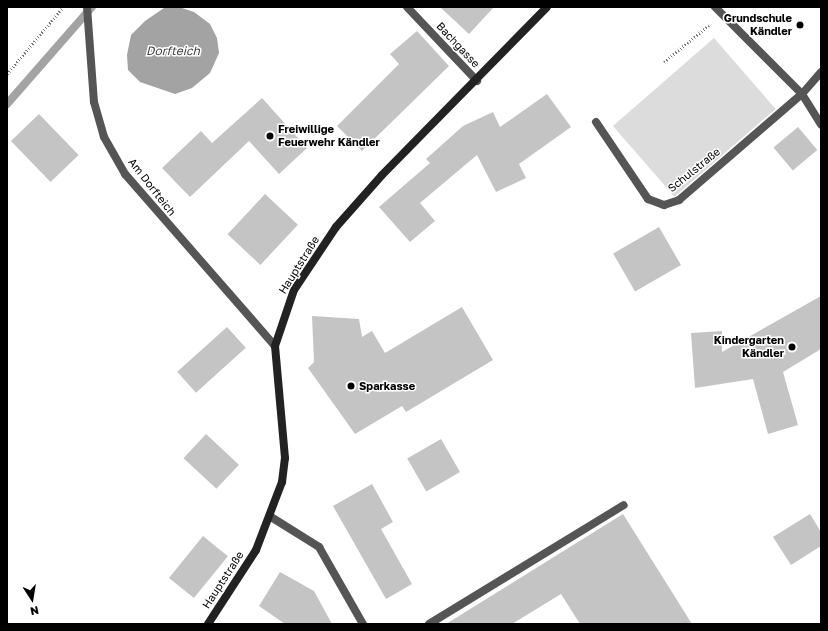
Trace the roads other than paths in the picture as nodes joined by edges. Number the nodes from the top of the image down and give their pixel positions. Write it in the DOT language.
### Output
graph roads {
  1 [pos="87,7"];
  2 [pos="407,7"];
  3 [pos="547,7"];
  4 [pos="715,7"];
  5 [pos="821,72"];
  6 [pos="477,81"];
  7 [pos="802,94"];
  8 [pos="596,122"];
  9 [pos="821,125"];
  10 [pos="275,346"];
  11 [pos="624,505"];
  12 [pos="271,517"];
  13 [pos="208,624"];
  14 [pos="363,624"];
  15 [pos="429,624"];
  1 -- 10 [label="street, Am Dorfteich"];
  2 -- 6 [label="street, Bachgasse"];
  3 -- 6 [label="street, Hauptstraße"];
  4 -- 7 [label="street"];
  5 -- 7 [label="street, Schulstraße"];
  6 -- 10 [label="street, Hauptstraße"];
  7 -- 8 [label="street, Schulstraße"];
  7 -- 9 [label="street"];
  10 -- 12 [label="street, Hauptstraße"];
  11 -- 15 [label="street"];
  12 -- 13 [label="street, Hauptstraße"];
  12 -- 14 [label="street"];
}
